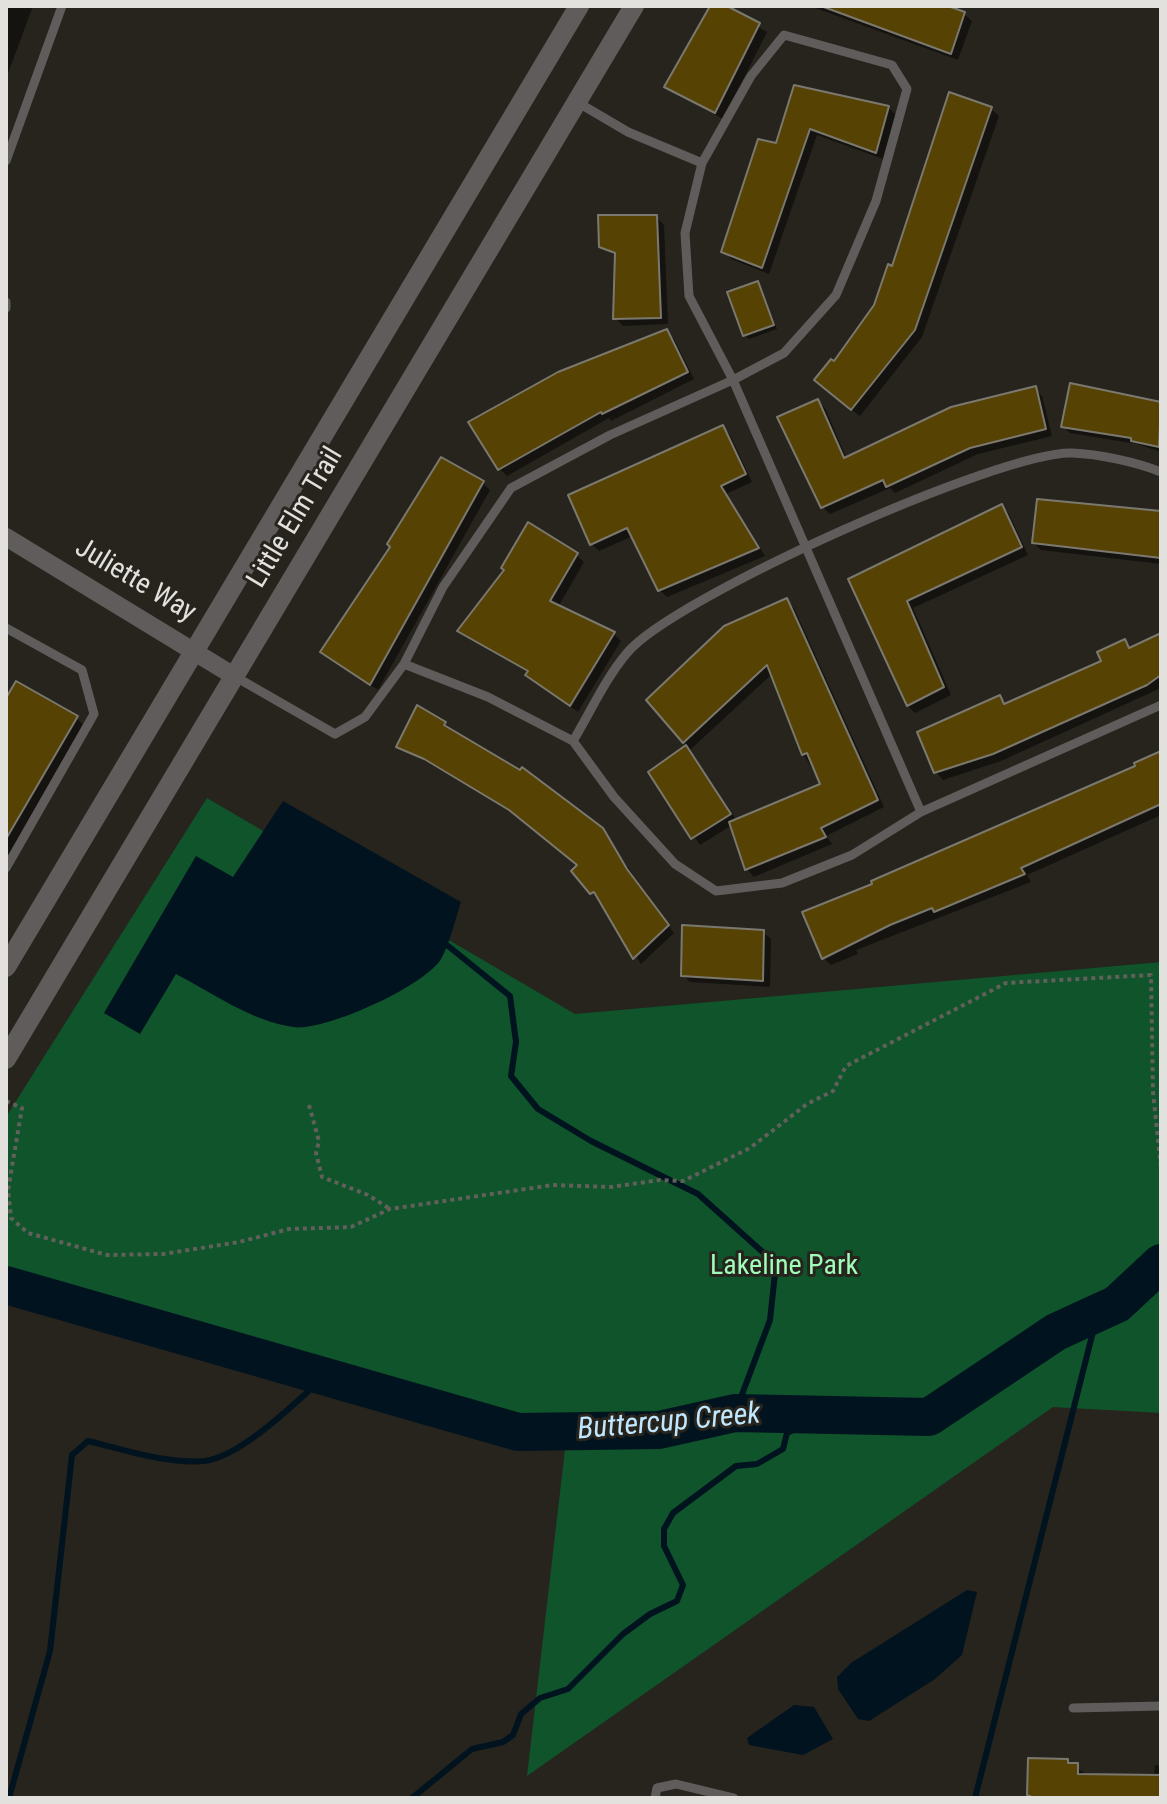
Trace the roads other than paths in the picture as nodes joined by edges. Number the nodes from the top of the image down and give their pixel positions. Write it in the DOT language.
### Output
graph roads {
  1 [pos="62,6"];
  2 [pos="579,6"];
  3 [pos="634,6"];
  4 [pos="577,102"];
  5 [pos="6,161"];
  6 [pos="702,163"];
  7 [pos="733,380"];
  8 [pos="1161,472"];
  9 [pos="6,537"];
  10 [pos="804,548"];
  11 [pos="6,628"];
  12 [pos="194,650"];
  13 [pos="404,664"];
  14 [pos="234,676"];
  15 [pos="1161,705"];
  16 [pos="573,741"];
  17 [pos="921,812"];
  18 [pos="6,868"];
  19 [pos="6,967"];
  20 [pos="6,1059"];
  21 [pos="1161,1706"];
  22 [pos="1073,1708"];
  23 [pos="655,1798"];
  24 [pos="734,1798"];
  1 -- 5 [label="lane"];
  2 -- 12 [label="street, Little Elm Trail"];
  3 -- 4 [label="street, Little Elm Trail"];
  4 -- 6 [label="lane"];
  4 -- 14 [label="street, Little Elm Trail"];
  6 -- 7 [label="lane"];
  6 -- 7 [label="lane"];
  7 -- 10 [label="lane"];
  7 -- 13 [label="lane"];
  8 -- 10 [label="lane"];
  9 -- 12 [label="street, Juliette Way"];
  10 -- 16 [label="lane"];
  10 -- 17 [label="lane"];
  11 -- 18 [label="lane"];
  12 -- 14 [label="street, Juliette Way"];
  12 -- 19 [label="street, Little Elm Trail"];
  13 -- 14 [label="lane"];
  13 -- 16 [label="lane"];
  14 -- 20 [label="street, Little Elm Trail"];
  15 -- 17 [label="lane"];
  16 -- 17 [label="lane"];
  21 -- 22 [label="lane"];
  23 -- 24 [label="lane"];
}
